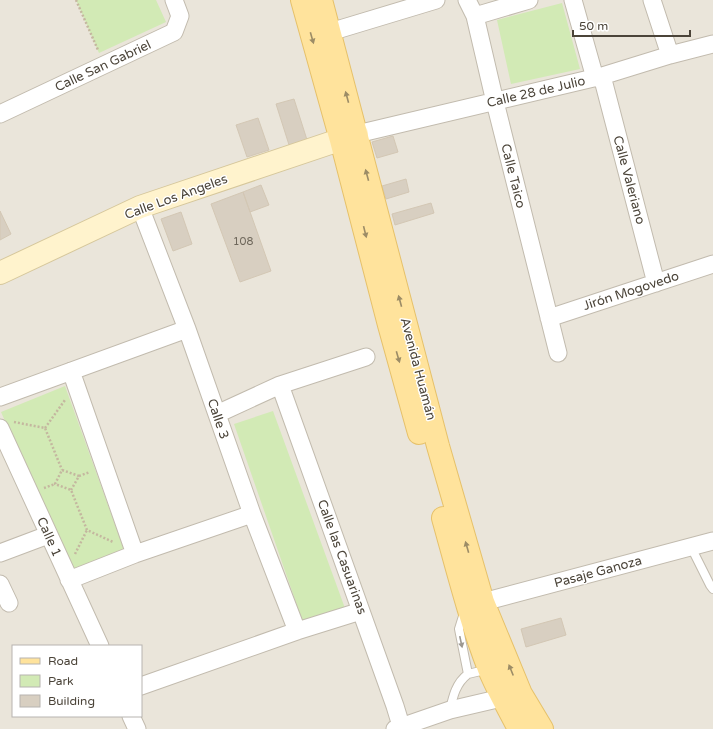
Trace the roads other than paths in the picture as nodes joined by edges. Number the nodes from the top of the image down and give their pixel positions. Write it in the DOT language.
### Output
graph roads {
  1 [pos="174,0"];
  2 [pos="302,0"];
  3 [pos="321,0"];
  4 [pos="436,0"];
  5 [pos="467,0"];
  6 [pos="529,0"];
  7 [pos="572,0"];
  8 [pos="652,0"];
  9 [pos="475,16"];
  10 [pos="330,32"];
  11 [pos="713,44"];
  12 [pos="670,55"];
  13 [pos="598,77"];
  14 [pos="495,102"];
  15 [pos="0,114"];
  16 [pos="349,137"];
  17 [pos="140,207"];
  18 [pos="713,264"];
  19 [pos="0,273"];
  20 [pos="656,283"];
  21 [pos="549,318"];
  22 [pos="187,329"];
  23 [pos="558,353"];
  24 [pos="366,357"];
  25 [pos="71,371"];
  26 [pos="280,385"];
  27 [pos="0,397"];
  28 [pos="217,414"];
  29 [pos="4,424"];
  30 [pos="252,514"];
  31 [pos="48,535"];
  32 [pos="713,541"];
  33 [pos="692,547"];
  34 [pos="0,553"];
  35 [pos="135,554"];
  36 [pos="69,580"];
  37 [pos="0,584"];
  38 [pos="713,589"];
  39 [pos="9,603"];
  40 [pos="475,603"];
  41 [pos="361,611"];
  42 [pos="297,631"];
  43 [pos="100,645"];
  44 [pos="489,668"];
  45 [pos="468,674"];
  46 [pos="142,686"];
  47 [pos="512,696"];
  48 [pos="450,710"];
  49 [pos="131,717"];
  50 [pos="400,728"];
  51 [pos="137,729"];
  52 [pos="519,729"];
  53 [pos="542,729"];
  1 -- 15 [label="street, Calle San Gabriel"];
  2 -- 16 [label="main road, Avenida Huamán, one-way"];
  3 -- 10 [label="main road, Avenida Huamán"];
  4 -- 10 [label="street"];
  5 -- 9 [label="street, Calle Taico"];
  6 -- 9 [label="street"];
  7 -- 13 [label="street, Calle Valeriano"];
  8 -- 12 [label="street"];
  9 -- 14 [label="street, Calle Taico"];
  16 -- 10 [label="main road, Avenida Huamán, one-way"];
  11 -- 12 [label="street, Calle 28 de Julio"];
  12 -- 13 [label="street, Calle 28 de Julio"];
  13 -- 14 [label="street, Calle 28 de Julio"];
  13 -- 20 [label="street, Calle Valeriano"];
  14 -- 16 [label="street, Calle 28 de Julio"];
  14 -- 21 [label="street, Calle Taico"];
  16 -- 17 [label="street, Calle Los Angeles"];
  16 -- 40 [label="main road, Avenida Huamán"];
  17 -- 19 [label="street, Calle Los Angeles"];
  17 -- 22 [label="street, Calle 3"];
  18 -- 20 [label="street, Jirón Mogovedo"];
  20 -- 21 [label="street, Jirón Mogovedo"];
  21 -- 23 [label="street, Calle Taico"];
  22 -- 25 [label="street"];
  22 -- 28 [label="street, Calle 3"];
  24 -- 26 [label="street"];
  25 -- 27 [label="street"];
  25 -- 35 [label="street"];
  26 -- 28 [label="street"];
  26 -- 41 [label="street, Calle las Casuarinas"];
  28 -- 30 [label="street, Calle 3"];
  29 -- 31 [label="street, Calle 1"];
  30 -- 35 [label="street"];
  30 -- 42 [label="street, Calle 3"];
  31 -- 34 [label="street"];
  31 -- 36 [label="street, Calle 1"];
  32 -- 33 [label="street, Pasaje Ganoza"];
  33 -- 38 [label="lane"];
  33 -- 40 [label="street, Pasaje Ganoza"];
  35 -- 36 [label="street"];
  36 -- 43 [label="street, Calle 1"];
  37 -- 39 [label="street"];
  40 -- 44 [label="main road, Avenida Huamán"];
  40 -- 45 [label="lane, one-way"];
  47 -- 40 [label="main road, Avenida Huamán, one-way"];
  41 -- 42 [label="street"];
  41 -- 50 [label="street, Calle las Casuarinas"];
  42 -- 46 [label="street"];
  44 -- 45 [label="lane"];
  44 -- 47 [label="main road, Avenida Huamán"];
  45 -- 48 [label="lane"];
  47 -- 48 [label="street"];
  47 -- 52 [label="main road, Avenida Huamán"];
  47 -- 53 [label="main road, Avenida Huamán"];
  48 -- 50 [label="street"];
  49 -- 51 [label="street"];
}
